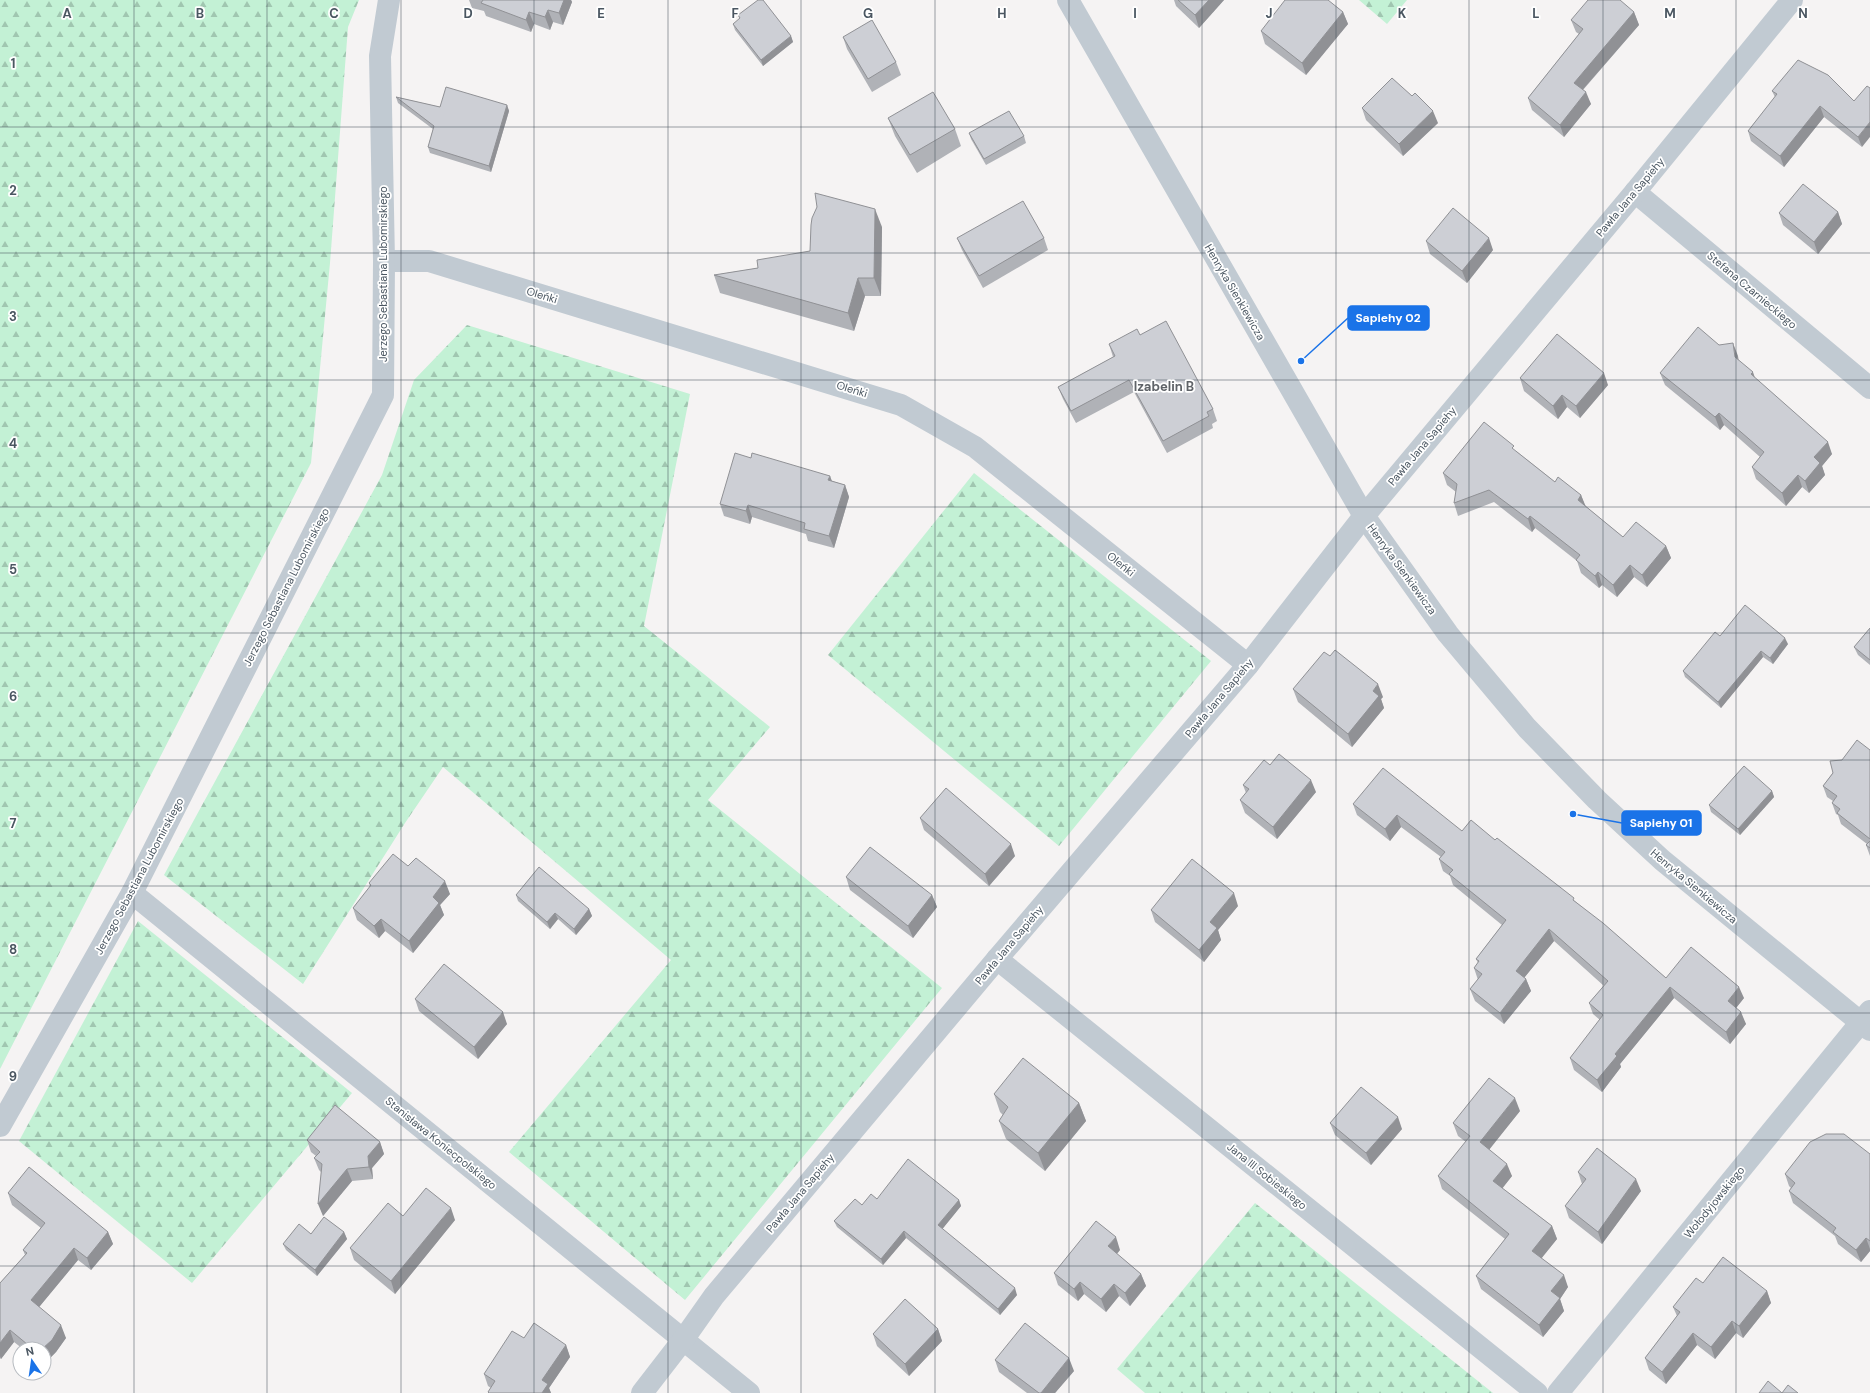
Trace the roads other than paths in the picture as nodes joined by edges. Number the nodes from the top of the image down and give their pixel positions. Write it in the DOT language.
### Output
graph roads {
  1 [pos="389,0"];
  2 [pos="1068,0"];
  3 [pos="1792,0"];
  4 [pos="1635,192"];
  5 [pos="384,261"];
  6 [pos="1870,388"];
  7 [pos="1364,516"];
  8 [pos="1248,665"];
  9 [pos="132,893"];
  10 [pos="997,959"];
  11 [pos="1867,1021"];
  12 [pos="0,1126"];
  13 [pos="683,1340"];
  14 [pos="642,1393"];
  15 [pos="749,1393"];
  16 [pos="1537,1393"];
  17 [pos="1558,1393"];
  1 -- 5 [label="street, Jerzego Sebastiana Lubomirskiego"];
  2 -- 7 [label="street, Henryka Sienkiewicza"];
  3 -- 4 [label="street, Pawła Jana Sapiehy"];
  4 -- 6 [label="street, Stefana Czarnieckiego"];
  4 -- 7 [label="street, Pawła Jana Sapiehy"];
  5 -- 8 [label="street, Oleńki"];
  5 -- 9 [label="street, Jerzego Sebastiana Lubomirskiego"];
  7 -- 8 [label="street, Pawła Jana Sapiehy"];
  7 -- 11 [label="street, Henryka Sienkiewicza"];
  8 -- 10 [label="street, Pawła Jana Sapiehy"];
  9 -- 12 [label="street, Jerzego Sebastiana Lubomirskiego"];
  9 -- 13 [label="street, Stanisława Koniecpolskiego"];
  10 -- 13 [label="street, Pawła Jana Sapiehy"];
  10 -- 16 [label="street, Jana III Sobieskiego"];
  11 -- 17 [label="street, Wołodyjowskiego"];
  13 -- 14 [label="street, Pawła Jana Sapiehy"];
  13 -- 15 [label="street, Stanisława Koniecpolskiego"];
}
